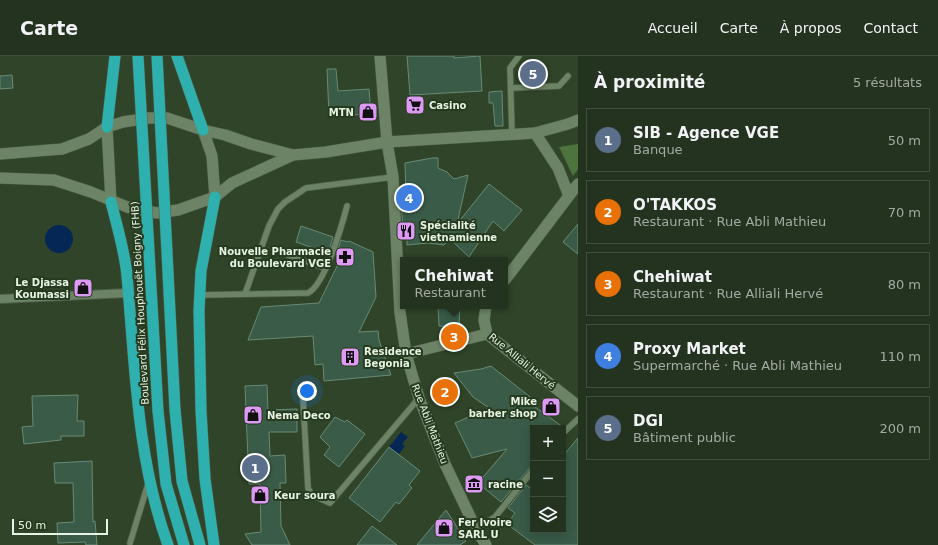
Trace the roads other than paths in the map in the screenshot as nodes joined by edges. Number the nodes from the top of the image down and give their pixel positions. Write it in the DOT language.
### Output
graph roads {
  1 [pos="115,56"];
  2 [pos="138,56"];
  3 [pos="157,56"];
  4 [pos="177,56"];
  5 [pos="380,56"];
  6 [pos="519,56"];
  7 [pos="568,76"];
  8 [pos="511,88"];
  9 [pos="578,120"];
  10 [pos="107,127"];
  11 [pos="203,130"];
  12 [pos="535,133"];
  13 [pos="512,134"];
  14 [pos="387,142"];
  15 [pos="0,154"];
  16 [pos="293,155"];
  17 [pos="393,177"];
  18 [pos="0,178"];
  19 [pos="578,184"];
  20 [pos="569,196"];
  21 [pos="215,197"];
  22 [pos="111,202"];
  23 [pos="347,206"];
  24 [pos="288,255"];
  25 [pos="325,268"];
  26 [pos="508,276"];
  27 [pos="128,293"];
  28 [pos="245,294"];
  29 [pos="199,295"];
  30 [pos="0,299"];
  31 [pos="486,309"];
  32 [pos="487,334"];
  33 [pos="406,354"];
  34 [pos="419,398"];
  35 [pos="303,399"];
  36 [pos="578,406"];
  37 [pos="578,419"];
  38 [pos="566,430"];
  39 [pos="530,474"];
  40 [pos="150,478"];
  41 [pos="476,529"];
  42 [pos="130,543"];
  43 [pos="168,545"];
  44 [pos="184,545"];
  45 [pos="200,545"];
  46 [pos="214,545"];
  47 [pos="486,545"];
  1 -- 10 [label="highway"];
  2 -- 44 [label="highway, Boulevard Félix Houphouët Boigny (FHB), bridge"];
  3 -- 45 [label="highway, bridge"];
  4 -- 11 [label="highway"];
  5 -- 14 [label="street, Rue Abli Mathieu"];
  6 -- 8 [label="lane"];
  7 -- 8 [label="lane"];
  8 -- 13 [label="lane"];
  9 -- 12 [label="street"];
  10 -- 11 [label="street"];
  10 -- 15 [label="street"];
  10 -- 22 [label="street"];
  11 -- 16 [label="street"];
  11 -- 21 [label="street"];
  12 -- 13 [label="street"];
  12 -- 20 [label="street"];
  13 -- 14 [label="street"];
  14 -- 16 [label="street"];
  14 -- 17 [label="street, Rue Abli Mathieu"];
  16 -- 21 [label="street"];
  17 -- 28 [label="lane"];
  17 -- 33 [label="street, Rue Abli Mathieu"];
  18 -- 22 [label="street"];
  19 -- 20 [label="street"];
  20 -- 26 [label="street"];
  21 -- 22 [label="street"];
  21 -- 29 [label="highway"];
  22 -- 27 [label="highway"];
  23 -- 25 [label="lane"];
  24 -- 25 [label="lane"];
  25 -- 28 [label="lane"];
  27 -- 30 [label="street"];
  27 -- 40 [label="highway"];
  28 -- 29 [label="lane"];
  29 -- 46 [label="highway"];
  31 -- 32 [label="street, Rue Alliali Hervé"];
  32 -- 33 [label="street"];
  32 -- 36 [label="street, Rue Alliali Hervé"];
  33 -- 34 [label="street, Rue Abli Mathieu"];
  34 -- 35 [label="lane"];
  34 -- 41 [label="street, Rue Abli Mathieu"];
  37 -- 38 [label="lane"];
  39 -- 41 [label="lane"];
  40 -- 42 [label="lane"];
  40 -- 43 [label="highway"];
  41 -- 47 [label="street, Rue Abli Mathieu"];
}
